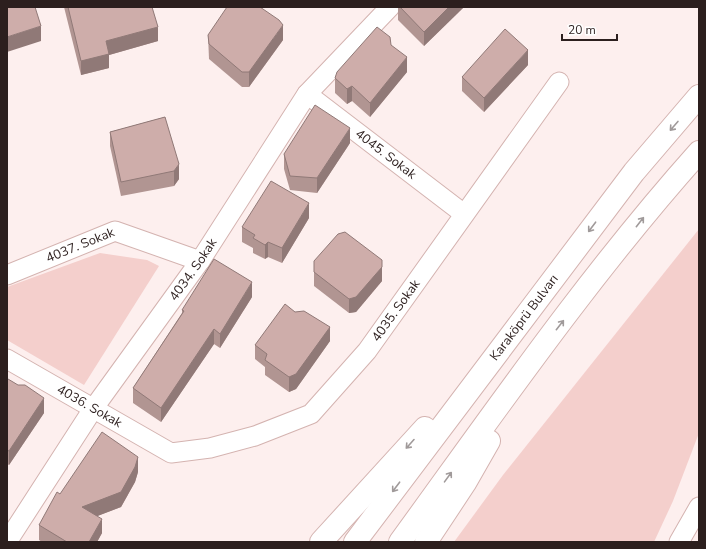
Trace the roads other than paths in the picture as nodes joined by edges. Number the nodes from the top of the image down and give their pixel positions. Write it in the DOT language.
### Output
graph roads {
  1 [pos="390,7"];
  2 [pos="559,82"];
  3 [pos="307,94"];
  4 [pos="699,96"];
  5 [pos="699,152"];
  6 [pos="464,214"];
  7 [pos="200,261"];
  8 [pos="7,275"];
  9 [pos="512,333"];
  10 [pos="536,356"];
  11 [pos="7,358"];
  12 [pos="93,409"];
  13 [pos="171,453"];
  14 [pos="699,507"];
  15 [pos="8,542"];
  16 [pos="321,542"];
  17 [pos="355,542"];
  18 [pos="400,542"];
  19 [pos="426,542"];
  20 [pos="679,542"];
  1 -- 3 [label="street, 4034. Sokak"];
  2 -- 6 [label="street, 4035. Sokak"];
  3 -- 6 [label="street, 4045. Sokak"];
  3 -- 7 [label="street, 4034. Sokak"];
  4 -- 9 [label="highway, Karaköprü Bulvarı, one-way"];
  10 -- 5 [label="highway, one-way"];
  6 -- 13 [label="street, 4035. Sokak"];
  7 -- 8 [label="street, 4037. Sokak"];
  7 -- 12 [label="street, 4034. Sokak"];
  9 -- 16 [label="highway, one-way"];
  9 -- 17 [label="highway, Karaköprü Bulvarı, one-way"];
  18 -- 10 [label="highway, one-way"];
  10 -- 19 [label="highway"];
  11 -- 12 [label="street, 4036. Sokak"];
  12 -- 13 [label="street, 4036. Sokak"];
  12 -- 15 [label="street, 4034. Sokak"];
  14 -- 20 [label="street"];
}
